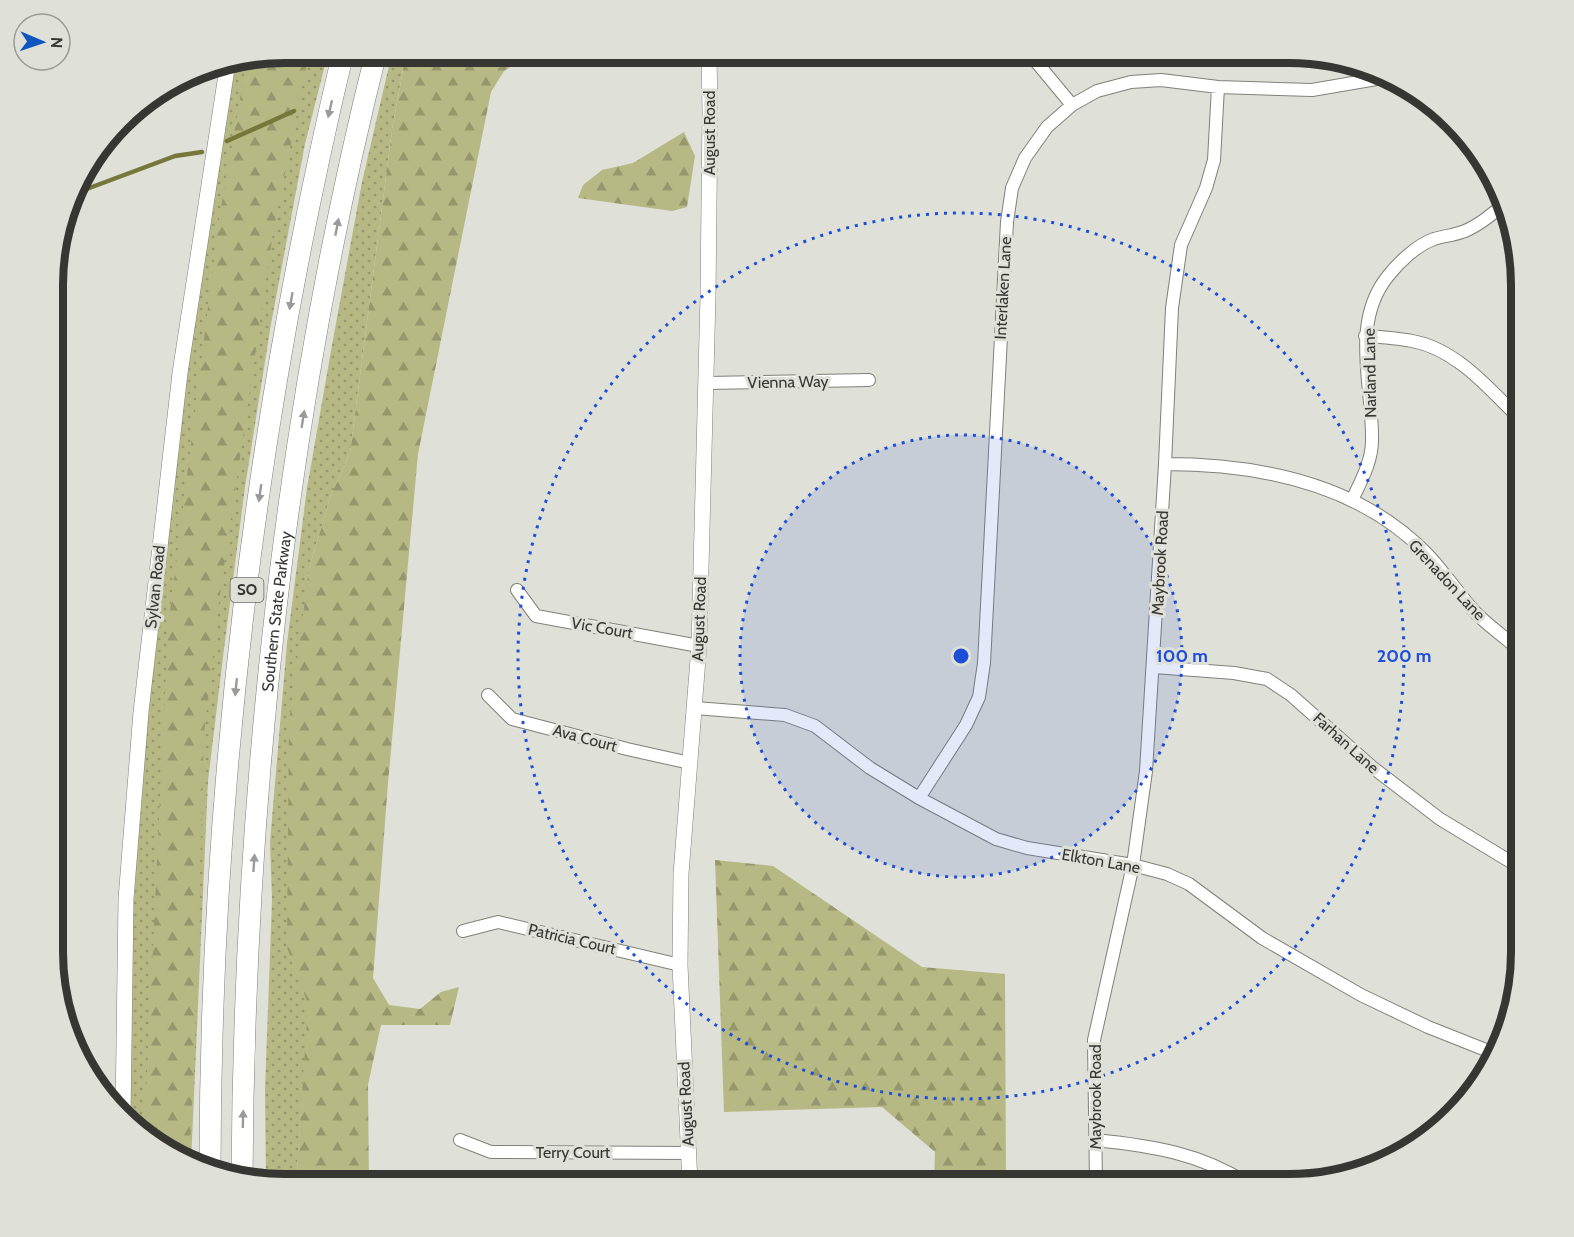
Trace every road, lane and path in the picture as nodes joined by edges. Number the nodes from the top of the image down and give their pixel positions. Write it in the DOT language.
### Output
graph roads {
  1 [pos="341,63"];
  2 [pos="373,63"];
  3 [pos="709,63"];
  4 [pos="1037,63"];
  5 [pos="227,71"];
  6 [pos="1373,80"];
  7 [pos="1218,87"];
  8 [pos="1072,105"];
  9 [pos="1497,210"];
  10 [pos="1365,336"];
  11 [pos="869,380"];
  12 [pos="706,383"];
  13 [pos="1511,410"];
  14 [pos="1165,464"];
  15 [pos="1352,500"];
  16 [pos="517,590"];
  17 [pos="1511,643"];
  18 [pos="699,646"];
  19 [pos="1154,667"];
  20 [pos="488,695"];
  21 [pos="695,708"];
  22 [pos="690,763"];
  23 [pos="919,798"];
  24 [pos="1511,862"];
  25 [pos="1133,865"];
  26 [pos="463,930"];
  27 [pos="680,965"];
  28 [pos="1488,1051"];
  29 [pos="123,1104"];
  30 [pos="460,1140"];
  31 [pos="1096,1140"];
  32 [pos="689,1153"];
  33 [pos="210,1161"];
  34 [pos="242,1170"];
  35 [pos="690,1174"];
  36 [pos="1096,1174"];
  37 [pos="1232,1174"];
  1 -- 33 [label="highway, Southern State Parkway / SO, one-way"];
  34 -- 2 [label="highway, Southern State Parkway / SO, one-way"];
  3 -- 12 [label="street, August Road"];
  4 -- 8 [label="street"];
  5 -- 29 [label="street, Sylvan Road"];
  6 -- 7 [label="street, Interlaken Lane"];
  7 -- 8 [label="street, Interlaken Lane"];
  7 -- 14 [label="street, Maybrook Road"];
  8 -- 23 [label="street, Interlaken Lane"];
  9 -- 10 [label="street, Narland Lane"];
  10 -- 13 [label="street"];
  10 -- 15 [label="street, Narland Lane"];
  11 -- 12 [label="street, Vienna Way"];
  12 -- 18 [label="street, August Road"];
  14 -- 15 [label="street, Grenadon Lane"];
  14 -- 19 [label="street, Maybrook Road"];
  15 -- 17 [label="street, Grenadon Lane"];
  16 -- 18 [label="street, Vic Court"];
  18 -- 21 [label="street, August Road"];
  19 -- 24 [label="street, Farhan Lane"];
  19 -- 25 [label="street, Maybrook Road"];
  20 -- 22 [label="street, Ava Court"];
  21 -- 22 [label="street, August Road"];
  21 -- 23 [label="street, Elkton Lane"];
  22 -- 27 [label="street, August Road"];
  23 -- 25 [label="street, Elkton Lane"];
  25 -- 28 [label="street, Elkton Lane"];
  25 -- 31 [label="street, Maybrook Road"];
  26 -- 27 [label="street, Patricia Court"];
  27 -- 32 [label="street, August Road"];
  30 -- 32 [label="street, Terry Court"];
  31 -- 36 [label="street, Maybrook Road"];
  31 -- 37 [label="street"];
  32 -- 35 [label="street, August Road"];
}
